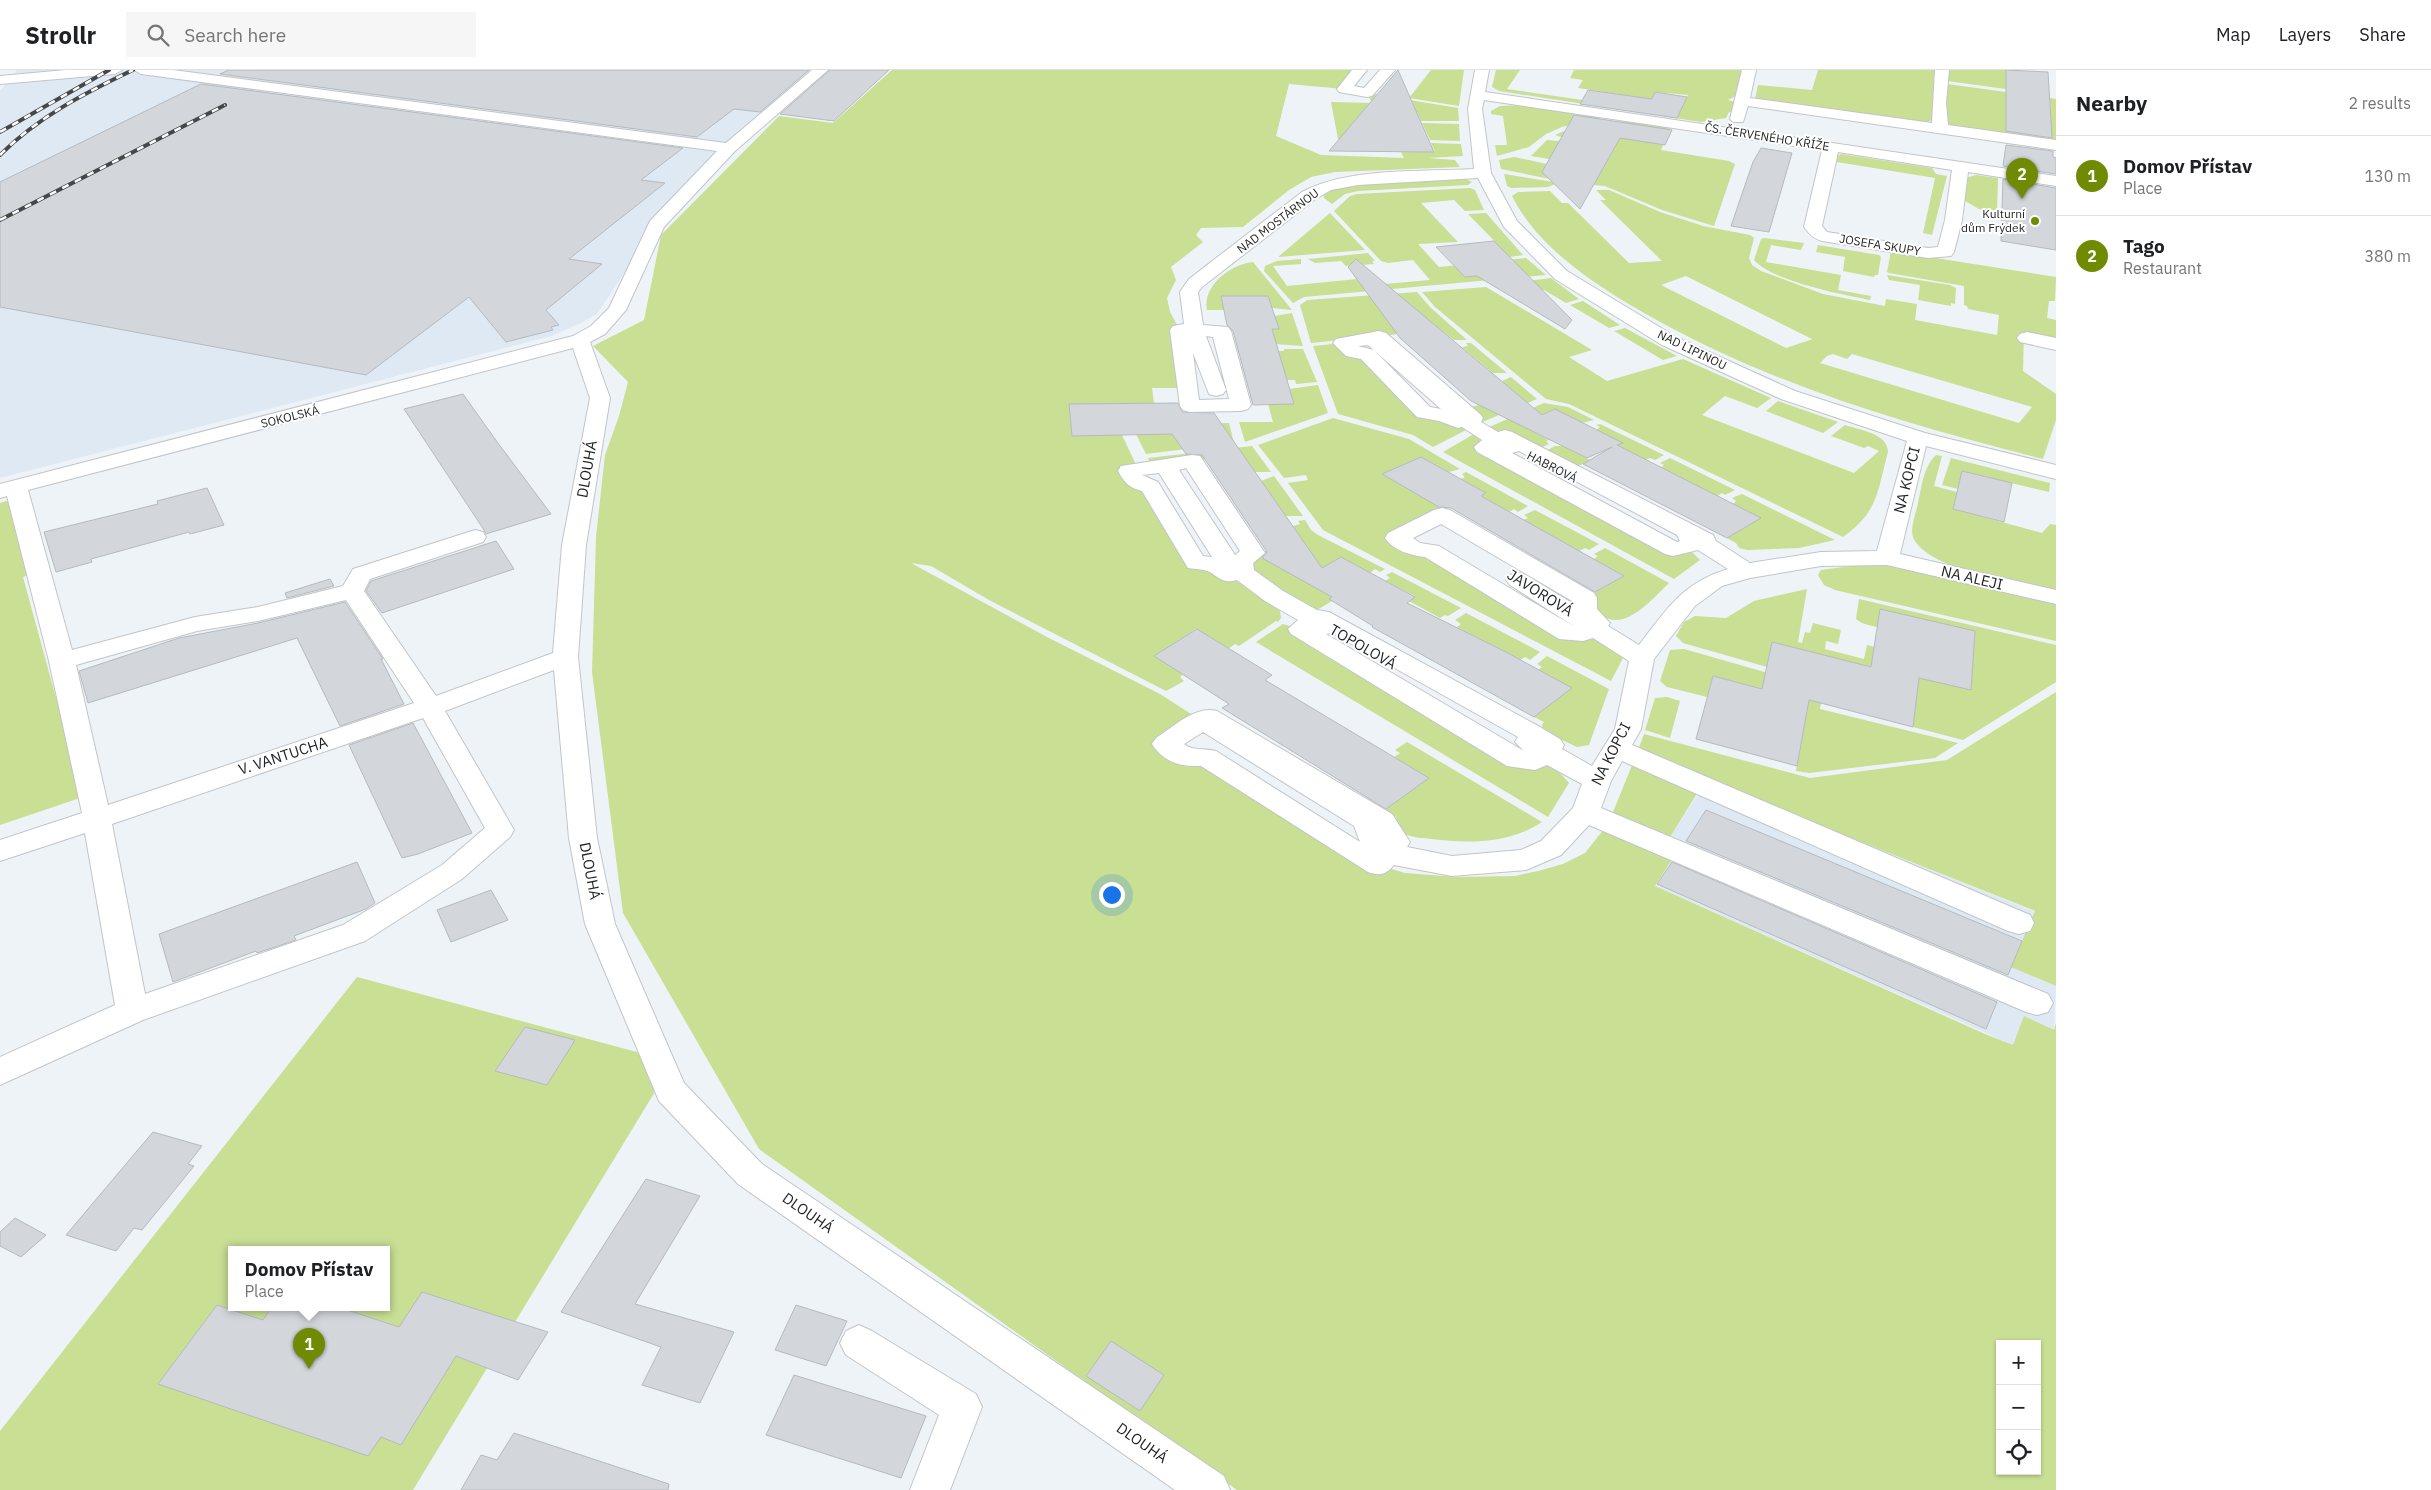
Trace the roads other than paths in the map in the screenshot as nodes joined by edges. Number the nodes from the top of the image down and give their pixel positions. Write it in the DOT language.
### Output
graph roads {
  1 [pos="115,70"];
  2 [pos="141,70"];
  3 [pos="821,70"];
  4 [pos="1360,70"];
  5 [pos="1368,70"];
  6 [pos="1388,70"];
  7 [pos="1482,70"];
  8 [pos="1749,70"];
  9 [pos="1942,70"];
  10 [pos="0,80"];
  11 [pos="1354,90"];
  12 [pos="1477,96"];
  13 [pos="1743,101"];
  14 [pos="1940,128"];
  15 [pos="1735,132"];
  16 [pos="2056,145"];
  17 [pos="1831,147"];
  18 [pos="729,148"];
  19 [pos="1961,167"];
  20 [pos="1483,174"];
  21 [pos="2056,181"];
  22 [pos="2027,338"];
  23 [pos="580,340"];
  24 [pos="2056,344"];
  25 [pos="1216,390"];
  26 [pos="1466,420"];
  27 [pos="1918,438"];
  28 [pos="1168,470"];
  29 [pos="2056,472"];
  30 [pos="8,489"];
  31 [pos="1437,529"];
  32 [pos="475,538"];
  33 [pos="1887,558"];
  34 [pos="1239,570"];
  35 [pos="1746,571"];
  36 [pos="352,591"];
  37 [pos="2056,598"];
  38 [pos="1592,626"];
  39 [pos="565,657"];
  40 [pos="1642,658"];
  41 [pos="62,661"];
  42 [pos="430,707"];
  43 [pos="1207,723"];
  44 [pos="1616,748"];
  45 [pos="1597,781"];
  46 [pos="1585,812"];
  47 [pos="97,818"];
  48 [pos="0,851"];
  49 [pos="1388,854"];
  50 [pos="2019,923"];
  51 [pos="2037,1003"];
  52 [pos="132,1011"];
  53 [pos="0,1072"];
  54 [pos="859,1343"];
  55 [pos="930,1490"];
  56 [pos="1210,1490"];
  1 -- 10 [label="street"];
  2 -- 18 [label="street"];
  3 -- 18 [label="street"];
  4 -- 6 [label="street"];
  5 -- 11 [label="street"];
  7 -- 12 [label="street, NAD LIPINOU"];
  8 -- 13 [label="street"];
  9 -- 14 [label="street"];
  12 -- 15 [label="street, ČS. ČERVENÉHO KŘÍŽE"];
  12 -- 20 [label="street, NAD LIPINOU"];
  13 -- 14 [label="street"];
  13 -- 15 [label="street"];
  14 -- 16 [label="street"];
  15 -- 17 [label="street, ČS. ČERVENÉHO KŘÍŽE"];
  17 -- 19 [label="street, ČS. ČERVENÉHO KŘÍŽE"];
  17 -- 19 [label="street, JOSEFA SKUPY"];
  18 -- 23 [label="street"];
  19 -- 21 [label="street, ČS. ČERVENÉHO KŘÍŽE"];
  20 -- 25 [label="street, NAD MOSTÁRNOU"];
  20 -- 27 [label="street, NAD LIPINOU"];
  22 -- 24 [label="street"];
  23 -- 30 [label="street, SOKOLSKÁ"];
  23 -- 39 [label="street, DLOUHÁ"];
  26 -- 26 [label="street"];
  26 -- 35 [label="street"];
  27 -- 29 [label="street, NAD LIPINOU"];
  27 -- 33 [label="street, NA KOPCI"];
  28 -- 34 [label="street, TOPOLOVÁ"];
  30 -- 41 [label="street"];
  31 -- 38 [label="street, JAVOROVÁ"];
  32 -- 36 [label="street"];
  33 -- 35 [label="street, NA KOPCI"];
  33 -- 37 [label="street, NA ALEJI"];
  34 -- 34 [label="street"];
  34 -- 45 [label="street, TOPOLOVÁ"];
  35 -- 40 [label="street, NA KOPCI"];
  36 -- 41 [label="street"];
  36 -- 42 [label="street"];
  38 -- 38 [label="street"];
  38 -- 40 [label="street, JAVOROVÁ"];
  39 -- 42 [label="street, V. VANTUCHA"];
  39 -- 56 [label="street, DLOUHÁ"];
  40 -- 44 [label="street, NA KOPCI"];
  41 -- 47 [label="street"];
  42 -- 47 [label="street, V. VANTUCHA"];
  42 -- 52 [label="street"];
  43 -- 49 [label="street"];
  44 -- 45 [label="street, NA KOPCI"];
  44 -- 50 [label="street"];
  45 -- 46 [label="street, NA KOPCI"];
  46 -- 49 [label="street, NA KOPCI"];
  46 -- 51 [label="street"];
  47 -- 48 [label="street, V. VANTUCHA"];
  47 -- 52 [label="street"];
  49 -- 49 [label="street"];
  52 -- 53 [label="street"];
  54 -- 55 [label="street"];
}
